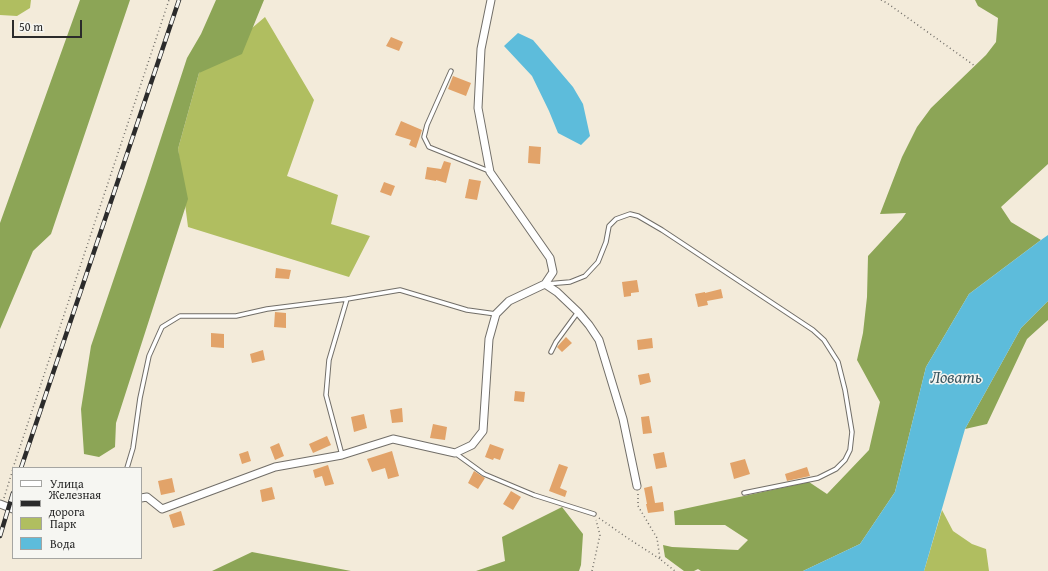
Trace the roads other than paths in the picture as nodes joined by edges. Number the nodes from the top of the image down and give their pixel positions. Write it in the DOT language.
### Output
graph roads {
  1 [pos="491,0"];
  2 [pos="451,71"];
  3 [pos="490,172"];
  4 [pos="545,284"];
  5 [pos="347,299"];
  6 [pos="578,312"];
  7 [pos="496,314"];
  8 [pos="551,352"];
  9 [pos="455,453"];
  10 [pos="342,455"];
  11 [pos="127,467"];
  12 [pos="638,486"];
  13 [pos="744,493"];
  14 [pos="142,498"];
  15 [pos="1,505"];
  16 [pos="12,509"];
  17 [pos="594,514"];
  1 -- 3 [label="street"];
  2 -- 3 [label="lane"];
  3 -- 4 [label="street"];
  4 -- 6 [label="street"];
  4 -- 7 [label="street"];
  4 -- 13 [label="lane"];
  5 -- 7 [label="lane"];
  5 -- 10 [label="lane"];
  5 -- 11 [label="lane"];
  6 -- 8 [label="lane"];
  6 -- 12 [label="street"];
  7 -- 9 [label="street"];
  9 -- 10 [label="street"];
  9 -- 17 [label="lane"];
  10 -- 14 [label="street"];
  15 -- 16 [label="street"];
}
